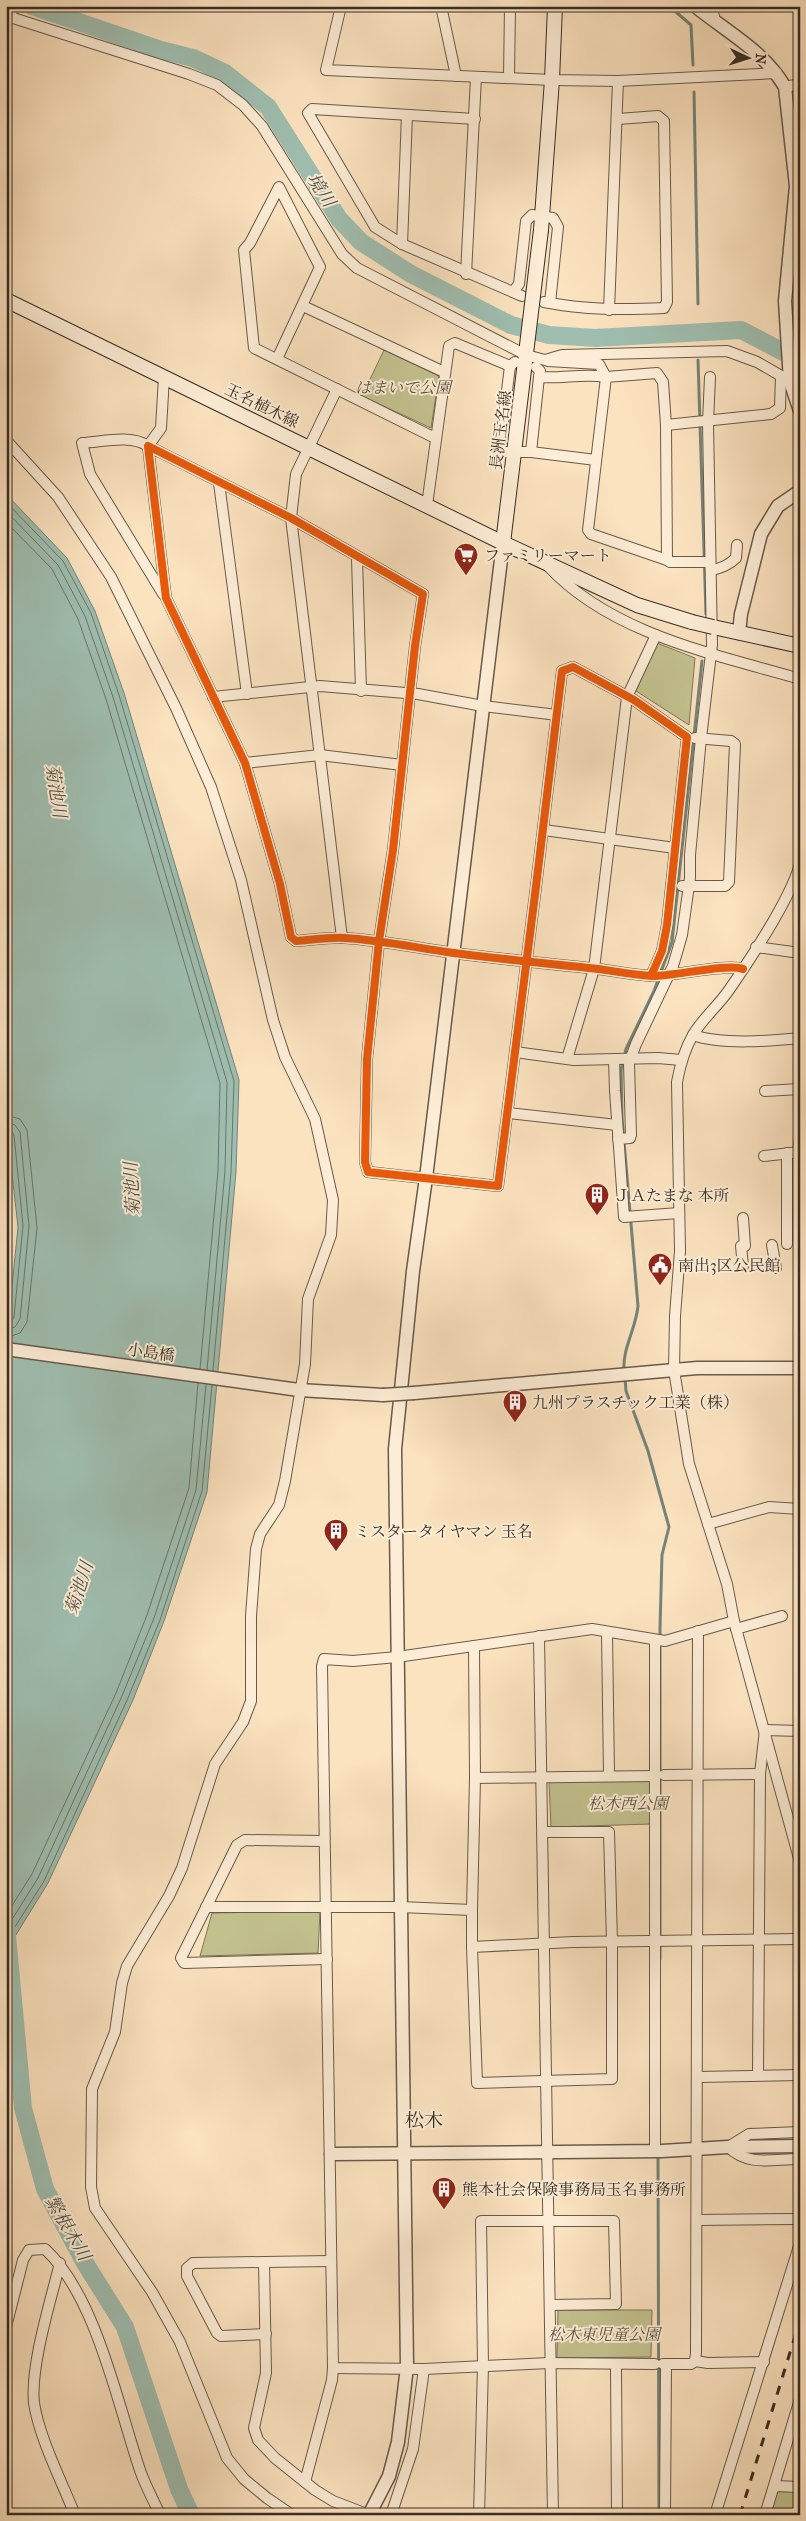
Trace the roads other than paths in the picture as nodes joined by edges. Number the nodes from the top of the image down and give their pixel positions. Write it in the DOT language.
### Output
graph roads {
  1 [pos="341,6"];
  2 [pos="441,6"];
  3 [pos="510,6"];
  4 [pos="554,6"];
  5 [pos="695,6"];
  6 [pos="712,6"];
  7 [pos="10,15"];
  8 [pos="715,22"];
  9 [pos="777,73"];
  10 [pos="456,76"];
  11 [pos="476,77"];
  12 [pos="509,78"];
  13 [pos="552,80"];
  14 [pos="618,81"];
  15 [pos="800,84"];
  16 [pos="785,86"];
  17 [pos="407,115"];
  18 [pos="474,119"];
  19 [pos="618,119"];
  20 [pos="541,223"];
  21 [pos="402,244"];
  22 [pos="466,274"];
  23 [pos="6,300"];
  24 [pos="532,302"];
  25 [pos="303,306"];
  26 [pos="609,310"];
  27 [pos="519,358"];
  28 [pos="277,359"];
  29 [pos="540,368"];
  30 [pos="444,372"];
  31 [pos="164,377"];
  32 [pos="606,377"];
  33 [pos="710,377"];
  34 [pos="787,377"];
  35 [pos="337,389"];
  36 [pos="800,412"];
  37 [pos="703,422"];
  38 [pos="666,425"];
  39 [pos="435,438"];
  40 [pos="6,440"];
  41 [pos="148,446"];
  42 [pos="308,447"];
  43 [pos="532,452"];
  44 [pos="514,454"];
  45 [pos="596,460"];
  46 [pos="219,483"];
  47 [pos="800,491"];
  48 [pos="427,505"];
  49 [pos="291,518"];
  50 [pos="503,543"];
  51 [pos="737,545"];
  52 [pos="357,558"];
  53 [pos="542,560"];
  54 [pos="666,560"];
  55 [pos="707,564"];
  56 [pos="166,598"];
  57 [pos="739,633"];
  58 [pos="656,635"];
  59 [pos="800,646"];
  60 [pos="710,654"];
  61 [pos="800,679"];
  62 [pos="312,688"];
  63 [pos="361,691"];
  64 [pos="411,693"];
  65 [pos="247,694"];
  66 [pos="627,696"];
  67 [pos="213,697"];
  68 [pos="483,706"];
  69 [pos="557,715"];
  70 [pos="694,738"];
  71 [pos="320,755"];
  72 [pos="245,763"];
  73 [pos="402,765"];
  74 [pos="544,830"];
  75 [pos="609,837"];
  76 [pos="675,848"];
  77 [pos="800,864"];
  78 [pos="680,886"];
  79 [pos="342,938"];
  80 [pos="379,942"];
  81 [pos="756,947"];
  82 [pos="454,953"];
  83 [pos="800,953"];
  84 [pos="527,962"];
  85 [pos="594,969"];
  86 [pos="742,969"];
  87 [pos="660,976"];
  88 [pos="693,1035"];
  89 [pos="800,1038"];
  90 [pos="515,1052"];
  91 [pos="623,1058"];
  92 [pos="567,1059"];
  93 [pos="681,1060"];
  94 [pos="800,1089"];
  95 [pos="764,1090"];
  96 [pos="508,1113"];
  97 [pos="617,1125"];
  98 [pos="800,1136"];
  99 [pos="623,1138"];
  100 [pos="795,1153"];
  101 [pos="764,1156"];
  102 [pos="426,1178"];
  103 [pos="679,1213"];
  104 [pos="743,1218"];
  105 [pos="787,1244"];
  106 [pos="772,1245"];
  107 [pos="743,1266"];
  108 [pos="776,1268"];
  109 [pos="6,1349"];
  110 [pos="800,1368"];
  111 [pos="674,1370"];
  112 [pos="295,1389"];
  113 [pos="800,1509"];
  114 [pos="708,1524"];
  115 [pos="782,1616"];
  116 [pos="735,1625"];
  117 [pos="698,1631"];
  118 [pos="607,1633"];
  119 [pos="539,1636"];
  120 [pos="659,1641"];
  121 [pos="474,1646"];
  122 [pos="396,1657"];
  123 [pos="765,1730"];
  124 [pos="800,1731"];
  125 [pos="698,1774"];
  126 [pos="760,1774"];
  127 [pos="609,1775"];
  128 [pos="660,1775"];
  129 [pos="542,1777"];
  130 [pos="475,1778"];
  131 [pos="543,1832"];
  132 [pos="324,1841"];
  133 [pos="800,1862"];
  134 [pos="326,1906"];
  135 [pos="206,1907"];
  136 [pos="400,1907"];
  137 [pos="472,1910"];
  138 [pos="800,1939"];
  139 [pos="759,1940"];
  140 [pos="661,1941"];
  141 [pos="698,1941"];
  142 [pos="612,1942"];
  143 [pos="546,1943"];
  144 [pos="472,1947"];
  145 [pos="327,1958"];
  146 [pos="758,2074"];
  147 [pos="800,2075"];
  148 [pos="698,2077"];
  149 [pos="547,2080"];
  150 [pos="800,2132"];
  151 [pos="728,2146"];
  152 [pos="800,2146"];
  153 [pos="697,2148"];
  154 [pos="547,2151"];
  155 [pos="658,2151"];
  156 [pos="404,2152"];
  157 [pos="331,2154"];
  158 [pos="800,2158"];
  159 [pos="800,2219"];
  160 [pos="697,2220"];
  161 [pos="548,2221"];
  162 [pos="800,2244"];
  163 [pos="331,2261"];
  164 [pos="264,2262"];
  165 [pos="60,2263"];
  166 [pos="550,2305"];
  167 [pos="6,2327"];
  168 [pos="266,2334"];
  169 [pos="695,2362"];
  170 [pos="764,2362"];
  171 [pos="550,2363"];
  172 [pos="616,2364"];
  173 [pos="661,2364"];
  174 [pos="483,2366"];
  175 [pos="407,2367"];
  176 [pos="333,2368"];
  177 [pos="424,2369"];
  178 [pos="800,2399"];
  179 [pos="305,2482"];
  180 [pos="774,2486"];
  181 [pos="800,2487"];
  182 [pos="366,2514"];
  183 [pos="75,2515"];
  184 [pos="160,2515"];
  185 [pos="292,2515"];
  186 [pos="391,2515"];
  187 [pos="479,2515"];
  188 [pos="553,2515"];
  189 [pos="617,2515"];
  190 [pos="665,2515"];
  191 [pos="716,2515"];
  192 [pos="765,2515"];
  1 -- 10 [label="street"];
  2 -- 10 [label="street"];
  3 -- 12 [label="street"];
  4 -- 13 [label="main road, 長洲玉名線"];
  5 -- 8 [label="street"];
  6 -- 8 [label="street"];
  7 -- 27 [label="street"];
  8 -- 9 [label="street"];
  9 -- 14 [label="street"];
  9 -- 16 [label="street"];
  10 -- 11 [label="street"];
  11 -- 12 [label="street"];
  11 -- 18 [label="street"];
  12 -- 13 [label="street"];
  13 -- 14 [label="street"];
  13 -- 20 [label="main road, 長洲玉名線"];
  14 -- 19 [label="street"];
  15 -- 16 [label="street"];
  16 -- 34 [label="street"];
  17 -- 18 [label="street"];
  17 -- 21 [label="street"];
  17 -- 21 [label="street"];
  18 -- 22 [label="street"];
  19 -- 26 [label="street"];
  19 -- 26 [label="street"];
  20 -- 24 [label="main road, 長洲玉名線, bridge"];
  20 -- 24 [label="street"];
  21 -- 22 [label="street"];
  22 -- 24 [label="street"];
  23 -- 31 [label="main road, 玉名植木線"];
  24 -- 26 [label="street"];
  24 -- 27 [label="main road, 長洲玉名線"];
  25 -- 28 [label="street"];
  25 -- 28 [label="street"];
  25 -- 30 [label="street"];
  27 -- 29 [label="street"];
  27 -- 30 [label="street"];
  27 -- 44 [label="main road, 長洲玉名線"];
  27 -- 44 [label="street"];
  28 -- 35 [label="street"];
  29 -- 32 [label="street"];
  29 -- 32 [label="street"];
  29 -- 34 [label="street"];
  29 -- 43 [label="street"];
  30 -- 39 [label="street"];
  31 -- 41 [label="street"];
  31 -- 42 [label="main road, 玉名植木線"];
  32 -- 38 [label="street"];
  32 -- 45 [label="street"];
  33 -- 37 [label="street"];
  34 -- 36 [label="street"];
  34 -- 37 [label="street"];
  35 -- 39 [label="street"];
  35 -- 42 [label="street"];
  37 -- 38 [label="street"];
  37 -- 55 [label="street"];
  38 -- 54 [label="street"];
  39 -- 48 [label="street"];
  40 -- 112 [label="street"];
  41 -- 46 [label="street"];
  41 -- 56 [label="street"];
  41 -- 56 [label="street"];
  42 -- 48 [label="main road, 玉名植木線"];
  42 -- 49 [label="street"];
  43 -- 44 [label="street"];
  43 -- 45 [label="street"];
  44 -- 50 [label="main road, 長洲玉名線"];
  45 -- 54 [label="street"];
  46 -- 49 [label="street"];
  46 -- 65 [label="street"];
  47 -- 57 [label="street"];
  48 -- 50 [label="main road, 玉名植木線"];
  49 -- 52 [label="street"];
  49 -- 62 [label="street"];
  50 -- 53 [label="main road"];
  50 -- 68 [label="street"];
  51 -- 55 [label="street"];
  52 -- 63 [label="street"];
  52 -- 64 [label="street"];
  53 -- 57 [label="main road, bridge"];
  53 -- 58 [label="street"];
  54 -- 55 [label="street"];
  55 -- 60 [label="street"];
  56 -- 67 [label="street"];
  57 -- 59 [label="main road"];
  58 -- 60 [label="street"];
  58 -- 66 [label="street"];
  60 -- 61 [label="street"];
  60 -- 70 [label="street"];
  62 -- 63 [label="street"];
  62 -- 65 [label="street"];
  62 -- 71 [label="street"];
  63 -- 64 [label="street"];
  64 -- 68 [label="street"];
  64 -- 73 [label="street"];
  65 -- 67 [label="street"];
  66 -- 69 [label="street"];
  66 -- 70 [label="street"];
  66 -- 75 [label="street"];
  67 -- 72 [label="street"];
  68 -- 69 [label="street"];
  68 -- 82 [label="street"];
  69 -- 74 [label="street"];
  70 -- 76 [label="street"];
  70 -- 78 [label="street"];
  70 -- 78 [label="street"];
  71 -- 72 [label="street"];
  71 -- 73 [label="street"];
  71 -- 79 [label="street"];
  72 -- 79 [label="street"];
  73 -- 80 [label="street"];
  74 -- 75 [label="street"];
  74 -- 84 [label="street"];
  75 -- 76 [label="street"];
  75 -- 85 [label="street"];
  76 -- 78 [label="street"];
  77 -- 81 [label="street"];
  78 -- 87 [label="street"];
  78 -- 87 [label="street"];
  79 -- 80 [label="street"];
  80 -- 82 [label="street"];
  80 -- 102 [label="street"];
  81 -- 83 [label="street"];
  81 -- 86 [label="street"];
  82 -- 84 [label="street"];
  82 -- 102 [label="street"];
  84 -- 85 [label="street"];
  84 -- 90 [label="street"];
  85 -- 87 [label="street"];
  85 -- 92 [label="street"];
  86 -- 87 [label="street"];
  86 -- 88 [label="street"];
  87 -- 91 [label="street"];
  88 -- 89 [label="street"];
  88 -- 93 [label="street"];
  90 -- 92 [label="street"];
  90 -- 96 [label="street"];
  91 -- 92 [label="street"];
  91 -- 93 [label="street"];
  91 -- 97 [label="street"];
  91 -- 99 [label="street"];
  93 -- 103 [label="street"];
  94 -- 95 [label="street"];
  96 -- 97 [label="street"];
  96 -- 102 [label="street"];
  97 -- 99 [label="street"];
  98 -- 100 [label="street"];
  99 -- 103 [label="street"];
  100 -- 101 [label="street"];
  100 -- 105 [label="street"];
  102 -- 122 [label="street"];
  103 -- 111 [label="street"];
  104 -- 107 [label="street"];
  106 -- 108 [label="street"];
  109 -- 112 [label="street, 小島橋"];
  110 -- 111 [label="street, 小島橋"];
  111 -- 112 [label="street, 小島橋, bridge"];
  111 -- 114 [label="street"];
  112 -- 185 [label="street"];
  113 -- 114 [label="street"];
  114 -- 116 [label="street"];
  115 -- 116 [label="street"];
  116 -- 117 [label="street"];
  116 -- 123 [label="street"];
  117 -- 120 [label="street"];
  117 -- 125 [label="street"];
  118 -- 119 [label="street"];
  118 -- 120 [label="street"];
  118 -- 127 [label="street"];
  119 -- 121 [label="street"];
  119 -- 129 [label="street"];
  120 -- 128 [label="street"];
  121 -- 122 [label="street"];
  121 -- 130 [label="street"];
  122 -- 132 [label="street"];
  122 -- 136 [label="street"];
  123 -- 124 [label="street"];
  123 -- 126 [label="street"];
  123 -- 133 [label="street"];
  125 -- 126 [label="street"];
  125 -- 128 [label="street"];
  125 -- 141 [label="street"];
  126 -- 139 [label="street"];
  127 -- 128 [label="street"];
  127 -- 129 [label="street"];
  128 -- 140 [label="street"];
  129 -- 130 [label="street"];
  129 -- 131 [label="street"];
  130 -- 137 [label="street"];
  131 -- 142 [label="street"];
  131 -- 143 [label="street"];
  132 -- 134 [label="street"];
  132 -- 135 [label="street"];
  134 -- 135 [label="street"];
  134 -- 136 [label="street"];
  134 -- 145 [label="street"];
  135 -- 145 [label="street"];
  136 -- 137 [label="street"];
  136 -- 156 [label="street"];
  137 -- 144 [label="street"];
  138 -- 139 [label="street"];
  139 -- 141 [label="street"];
  139 -- 146 [label="street"];
  140 -- 141 [label="street"];
  140 -- 142 [label="street"];
  140 -- 155 [label="street"];
  141 -- 148 [label="street"];
  142 -- 143 [label="street"];
  142 -- 149 [label="street"];
  143 -- 144 [label="street"];
  143 -- 149 [label="street"];
  144 -- 149 [label="street"];
  145 -- 157 [label="street"];
  146 -- 147 [label="street"];
  146 -- 148 [label="street"];
  148 -- 153 [label="street"];
  149 -- 154 [label="street"];
  150 -- 151 [label="street"];
  151 -- 152 [label="street"];
  151 -- 153 [label="street"];
  151 -- 158 [label="street"];
  153 -- 155 [label="street"];
  153 -- 160 [label="street"];
  154 -- 155 [label="street"];
  154 -- 156 [label="street"];
  154 -- 161 [label="street"];
  156 -- 157 [label="street"];
  156 -- 175 [label="street"];
  157 -- 163 [label="street"];
  159 -- 160 [label="street"];
  160 -- 169 [label="street"];
  161 -- 166 [label="street"];
  161 -- 166 [label="street"];
  161 -- 174 [label="street"];
  162 -- 170 [label="street"];
  163 -- 164 [label="street"];
  163 -- 176 [label="street"];
  164 -- 168 [label="street"];
  164 -- 168 [label="street"];
  165 -- 167 [label="street"];
  165 -- 183 [label="street"];
  165 -- 184 [label="street"];
  166 -- 171 [label="street"];
  168 -- 179 [label="street"];
  169 -- 170 [label="street"];
  169 -- 173 [label="street"];
  170 -- 191 [label="street"];
  171 -- 172 [label="street"];
  171 -- 174 [label="street"];
  171 -- 188 [label="street"];
  172 -- 173 [label="street"];
  172 -- 189 [label="street"];
  173 -- 190 [label="street"];
  174 -- 177 [label="street"];
  174 -- 187 [label="street"];
  175 -- 176 [label="street"];
  175 -- 177 [label="street"];
  175 -- 182 [label="street"];
  176 -- 179 [label="street"];
  177 -- 186 [label="street"];
  178 -- 180 [label="street"];
  179 -- 182 [label="street"];
  180 -- 181 [label="street"];
  180 -- 192 [label="street"];
}
